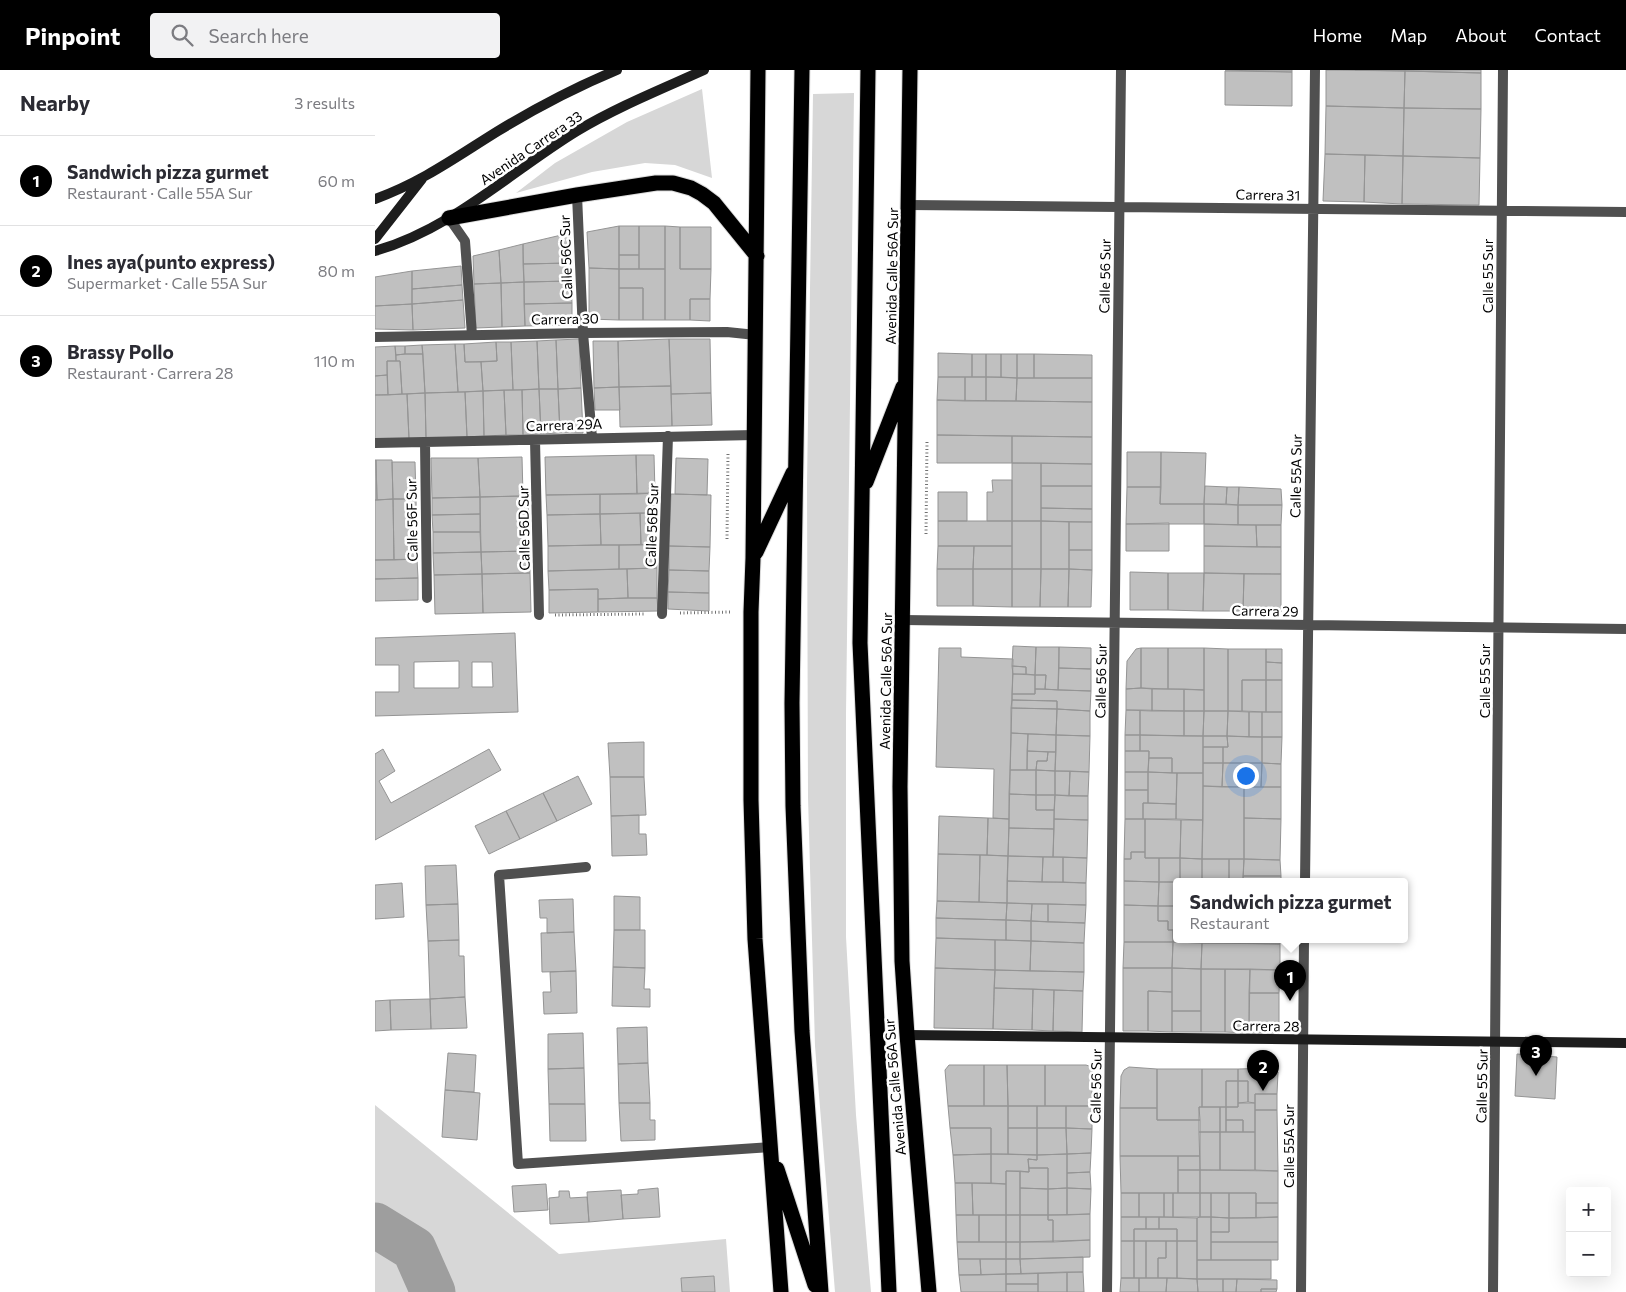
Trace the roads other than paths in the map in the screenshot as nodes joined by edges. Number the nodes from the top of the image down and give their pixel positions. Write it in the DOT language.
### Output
graph roads {
  1 [pos="617,70"];
  2 [pos="704,70"];
  3 [pos="758,70"];
  4 [pos="802,70"];
  5 [pos="868,70"];
  6 [pos="910,70"];
  7 [pos="1121,70"];
  8 [pos="1315,70"];
  9 [pos="1503,70"];
  10 [pos="423,178"];
  11 [pos="577,195"];
  12 [pos="375,199"];
  13 [pos="909,205"];
  14 [pos="1120,207"];
  15 [pos="1314,209"];
  16 [pos="1502,211"];
  17 [pos="1626,212"];
  18 [pos="449,218"];
  19 [pos="375,239"];
  20 [pos="375,251"];
  21 [pos="757,256"];
  22 [pos="583,333"];
  23 [pos="471,335"];
  24 [pos="756,336"];
  25 [pos="375,337"];
  26 [pos="906,377"];
  27 [pos="754,435"];
  28 [pos="669,436"];
  29 [pos="592,438"];
  30 [pos="535,440"];
  31 [pos="425,442"];
  32 [pos="375,443"];
  33 [pos="796,468"];
  34 [pos="862,493"];
  35 [pos="753,558"];
  36 [pos="427,598"];
  37 [pos="662,614"];
  38 [pos="539,616"];
  39 [pos="903,620"];
  40 [pos="1115,622"];
  41 [pos="1308,625"];
  42 [pos="1499,628"];
  43 [pos="1626,629"];
  44 [pos="586,867"];
  45 [pos="1305,878"];
  46 [pos="1305,943"];
  47 [pos="907,1035"];
  48 [pos="1110,1037"];
  49 [pos="1303,1040"];
  50 [pos="1496,1042"];
  51 [pos="1626,1043"];
  52 [pos="770,1147"];
  53 [pos="781,1292"];
  54 [pos="819,1292"];
  55 [pos="889,1292"];
  56 [pos="929,1292"];
  57 [pos="1107,1292"];
  58 [pos="1301,1292"];
  59 [pos="1493,1292"];
  1 -- 10 [label="main road, Avenida Carrera 33"];
  2 -- 18 [label="main road, Avenida Carrera 33"];
  3 -- 21 [label="highway"];
  4 -- 33 [label="highway"];
  5 -- 34 [label="highway, Avenida Calle 56A Sur"];
  6 -- 13 [label="highway, Avenida Calle 56A Sur"];
  7 -- 14 [label="street, Calle 56 Sur"];
  8 -- 15 [label="street, Calle 55A Sur"];
  9 -- 16 [label="street, Calle 55 Sur"];
  10 -- 12 [label="main road, Avenida Carrera 33"];
  10 -- 19 [label="main road"];
  11 -- 18 [label="highway"];
  11 -- 21 [label="highway"];
  11 -- 22 [label="street, Calle 56C Sur"];
  13 -- 14 [label="street, Carrera 31"];
  13 -- 26 [label="highway, Avenida Calle 56A Sur"];
  14 -- 15 [label="street, Carrera 31"];
  14 -- 40 [label="street, Calle 56 Sur"];
  15 -- 16 [label="street, Carrera 31"];
  15 -- 41 [label="street, Calle 55A Sur"];
  16 -- 17 [label="street, Carrera 31"];
  16 -- 42 [label="street, Calle 55 Sur"];
  18 -- 20 [label="main road, Avenida Carrera 33"];
  18 -- 23 [label="street"];
  21 -- 24 [label="highway"];
  22 -- 23 [label="street, Carrera 30"];
  22 -- 24 [label="street, Carrera 30"];
  22 -- 29 [label="street, Calle 56C Sur"];
  23 -- 25 [label="street, Carrera 30"];
  24 -- 27 [label="highway"];
  26 -- 34 [label="highway"];
  26 -- 39 [label="highway, Avenida Calle 56A Sur"];
  27 -- 28 [label="street, Carrera 29A"];
  27 -- 35 [label="highway"];
  28 -- 29 [label="street, Carrera 29A"];
  28 -- 37 [label="street, Calle 56B Sur"];
  29 -- 30 [label="street, Carrera 29A"];
  30 -- 31 [label="street, Carrera 29A"];
  30 -- 38 [label="street, Calle 56D Sur"];
  31 -- 32 [label="street, Carrera 29A"];
  31 -- 36 [label="street, Calle 56F Sur"];
  33 -- 35 [label="highway"];
  33 -- 54 [label="highway"];
  34 -- 55 [label="highway, Avenida Calle 56A Sur"];
  35 -- 52 [label="highway"];
  39 -- 40 [label="street, Carrera 29"];
  39 -- 47 [label="highway, Avenida Calle 56A Sur"];
  40 -- 41 [label="street, Carrera 29"];
  40 -- 48 [label="street, Calle 56 Sur"];
  41 -- 42 [label="street, Carrera 29"];
  41 -- 45 [label="street, Calle 55A Sur"];
  42 -- 43 [label="street, Carrera 29"];
  42 -- 50 [label="street, Calle 55 Sur"];
  44 -- 52 [label="street"];
  46 -- 49 [label="street, Calle 55A Sur"];
  47 -- 48 [label="main road, Carrera 28"];
  47 -- 56 [label="highway, Avenida Calle 56A Sur"];
  48 -- 49 [label="main road, Carrera 28"];
  48 -- 57 [label="street, Calle 56 Sur"];
  49 -- 50 [label="main road, Carrera 28"];
  49 -- 58 [label="street, Calle 55A Sur"];
  50 -- 51 [label="main road, Carrera 28"];
  50 -- 59 [label="street, Calle 55 Sur"];
  52 -- 53 [label="highway"];
  52 -- 54 [label="highway"];
}
